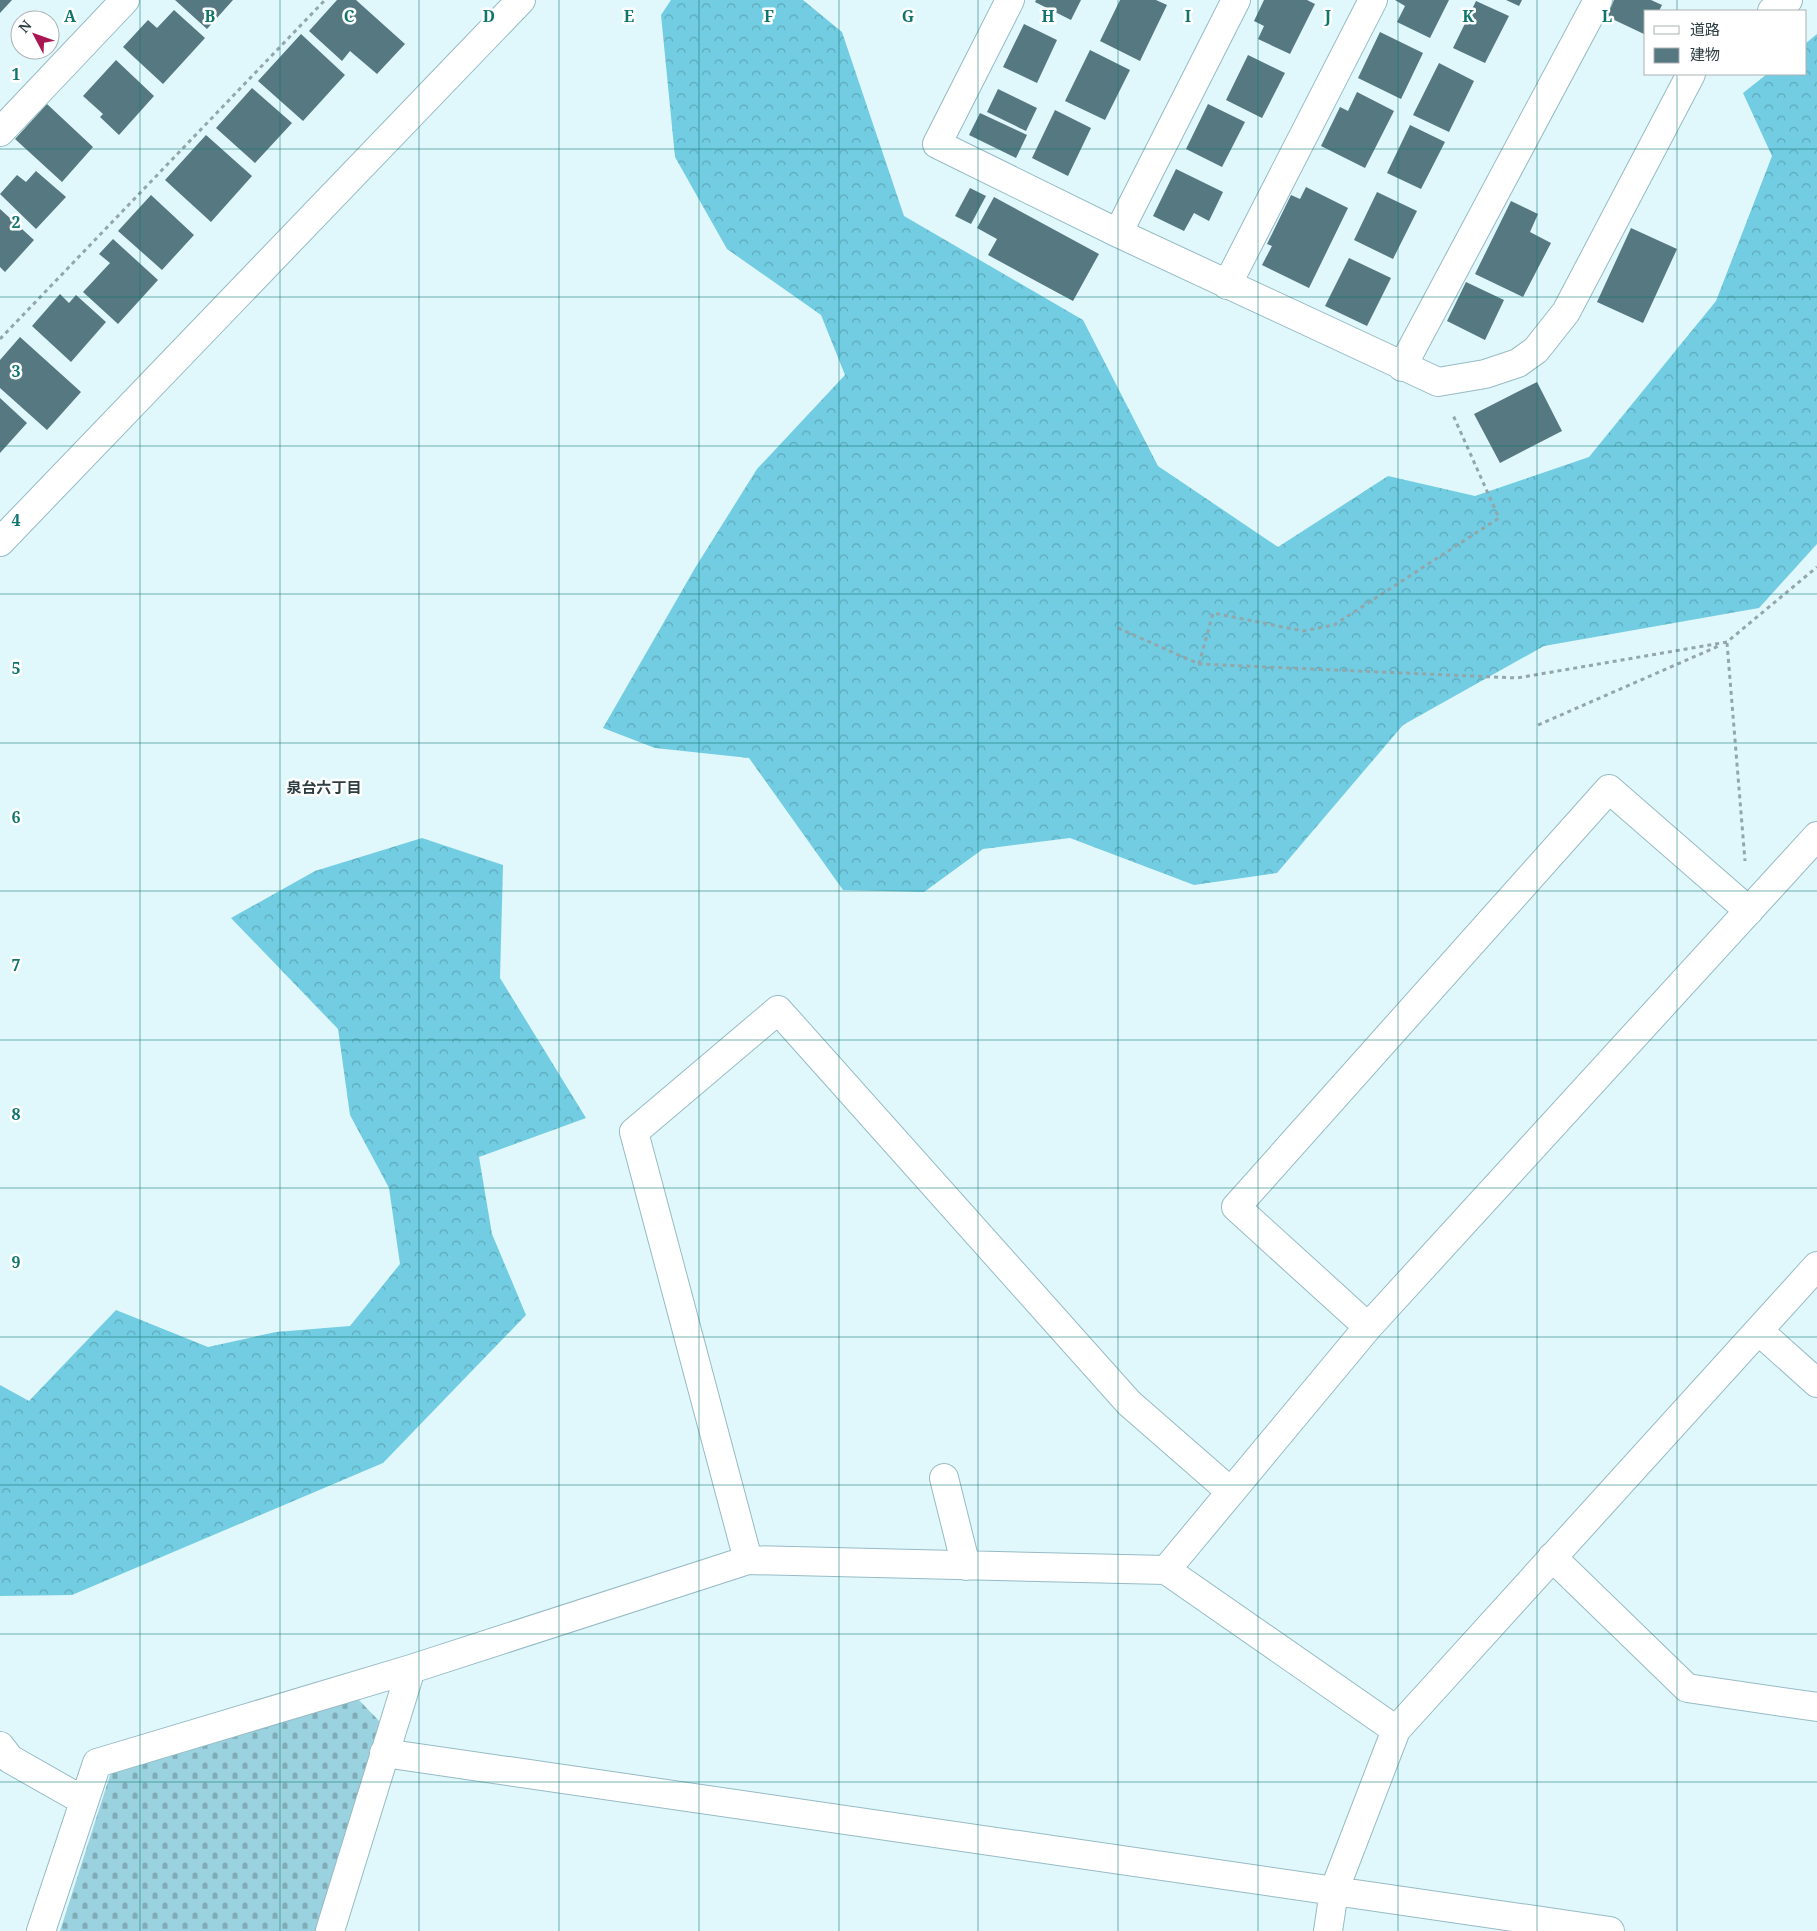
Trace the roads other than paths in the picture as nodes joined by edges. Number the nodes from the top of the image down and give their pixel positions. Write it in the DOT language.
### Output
graph roads {
  1 [pos="125,0"];
  2 [pos="521,0"];
  3 [pos="1010,0"];
  4 [pos="1236,0"];
  5 [pos="1373,0"];
  6 [pos="1598,0"];
  7 [pos="1788,0"];
  8 [pos="1773,10"];
  9 [pos="1690,75"];
  10 [pos="0,132"];
  11 [pos="1118,233"];
  12 [pos="1228,285"];
  13 [pos="1402,367"];
  14 [pos="3,534"];
  15 [pos="1817,836"];
  16 [pos="1750,911"];
  17 [pos="1817,1266"];
  18 [pos="1368,1327"];
  19 [pos="1759,1331"];
  20 [pos="1817,1383"];
  21 [pos="944,1478"];
  22 [pos="1232,1492"];
  23 [pos="1552,1557"];
  24 [pos="748,1560"];
  25 [pos="966,1566"];
  26 [pos="1166,1570"];
  27 [pos="411,1669"];
  28 [pos="1817,1707"];
  29 [pos="1396,1730"];
  30 [pos="0,1746"];
  31 [pos="384,1753"];
  32 [pos="84,1801"];
  33 [pos="1334,1891"];
  34 [pos="41,1931"];
  35 [pos="330,1931"];
  36 [pos="1328,1931"];
  37 [pos="1610,1931"];
  1 -- 10 [label="street"];
  2 -- 14 [label="street"];
  3 -- 11 [label="street"];
  4 -- 11 [label="street"];
  5 -- 12 [label="street"];
  6 -- 13 [label="street"];
  7 -- 8 [label="street"];
  9 -- 13 [label="street"];
  11 -- 12 [label="street"];
  12 -- 13 [label="street"];
  15 -- 16 [label="street"];
  16 -- 18 [label="street"];
  16 -- 18 [label="street"];
  17 -- 19 [label="street"];
  18 -- 22 [label="street"];
  19 -- 20 [label="street"];
  19 -- 23 [label="street"];
  21 -- 25 [label="street"];
  22 -- 24 [label="street"];
  22 -- 26 [label="street"];
  23 -- 28 [label="street"];
  23 -- 29 [label="street"];
  24 -- 25 [label="street"];
  24 -- 27 [label="street"];
  25 -- 26 [label="street"];
  26 -- 29 [label="street"];
  27 -- 31 [label="street"];
  27 -- 32 [label="street"];
  29 -- 33 [label="street"];
  30 -- 32 [label="street"];
  31 -- 33 [label="street"];
  31 -- 35 [label="street"];
  32 -- 34 [label="street"];
  33 -- 36 [label="street"];
  33 -- 37 [label="street"];
}
